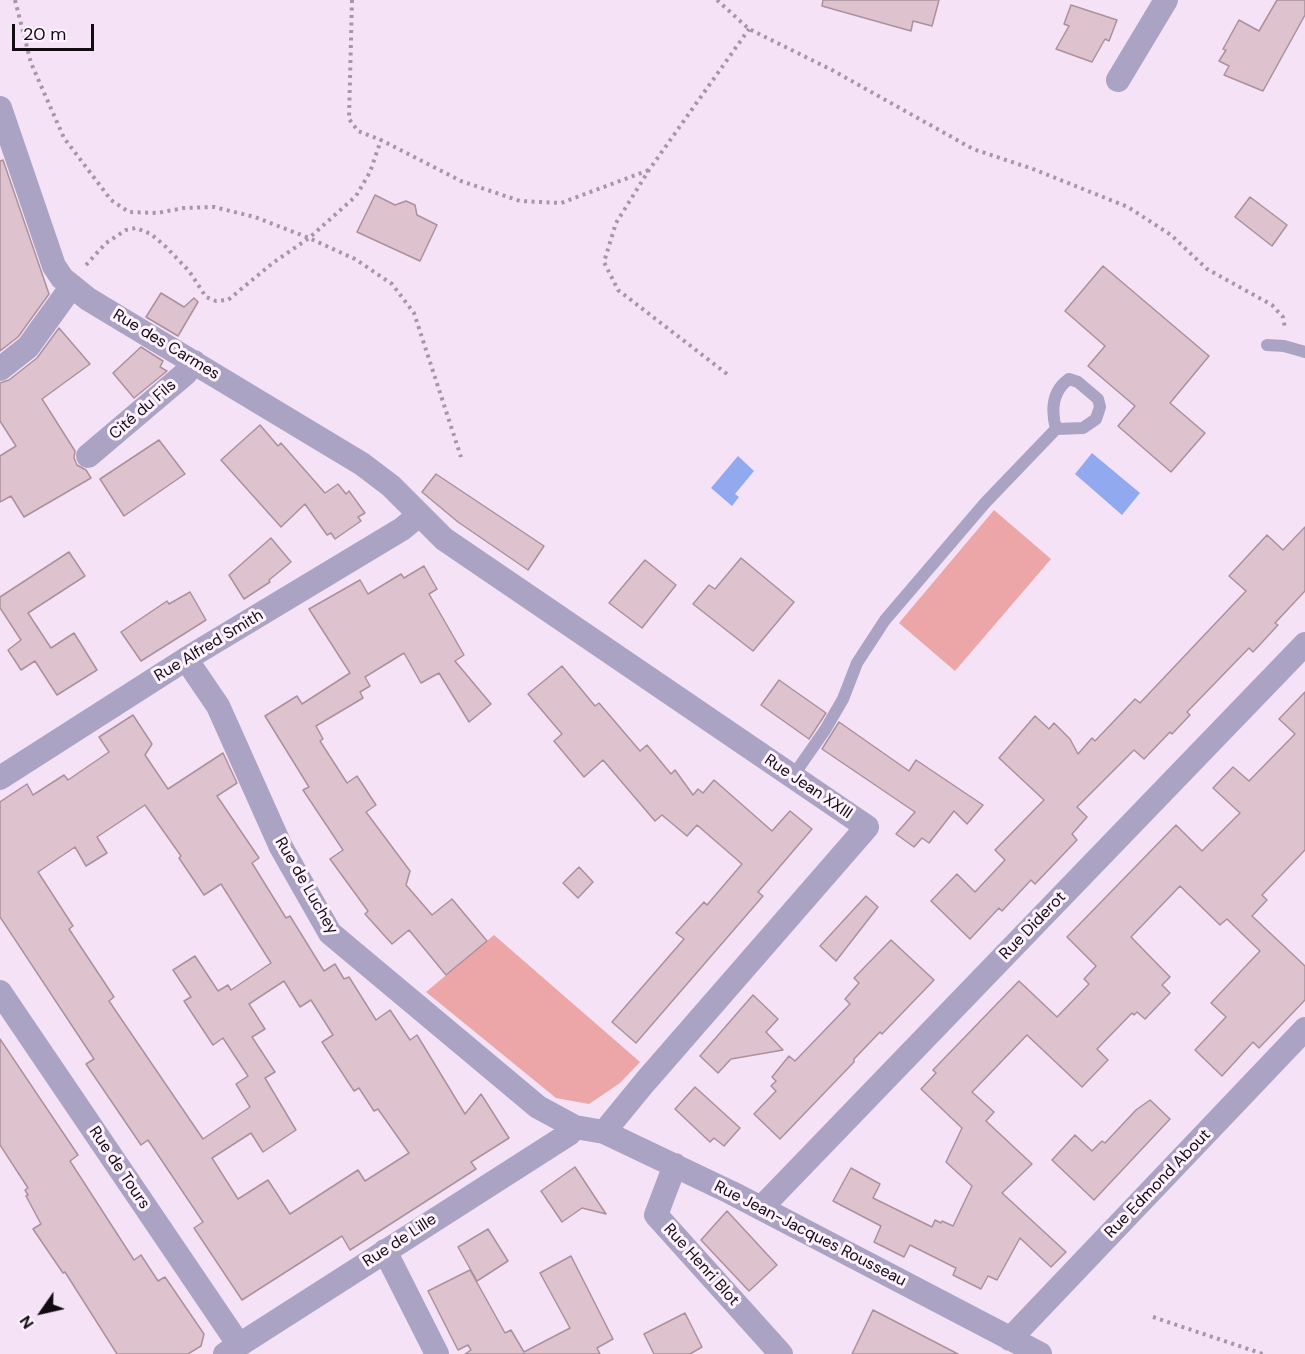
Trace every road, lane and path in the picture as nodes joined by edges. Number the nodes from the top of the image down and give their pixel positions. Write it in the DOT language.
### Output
graph roads {
  1 [pos="15,0"];
  2 [pos="352,0"];
  3 [pos="717,0"];
  4 [pos="1166,0"];
  5 [pos="749,29"];
  6 [pos="1118,80"];
  7 [pos="0,108"];
  8 [pos="381,140"];
  9 [pos="649,170"];
  10 [pos="309,238"];
  11 [pos="72,286"];
  12 [pos="1267,345"];
  13 [pos="1284,346"];
  14 [pos="1305,352"];
  15 [pos="194,362"];
  16 [pos="0,369"];
  17 [pos="727,374"];
  18 [pos="1056,429"];
  19 [pos="88,456"];
  20 [pos="461,457"];
  21 [pos="418,515"];
  22 [pos="1305,644"];
  23 [pos="186,659"];
  24 [pos="793,776"];
  25 [pos="0,778"];
  26 [pos="0,992"];
  27 [pos="1305,1029"];
  28 [pos="575,1127"];
  29 [pos="604,1132"];
  30 [pos="675,1166"];
  31 [pos="761,1208"];
  32 [pos="385,1251"];
  33 [pos="1153,1317"];
  34 [pos="1010,1339"];
  35 [pos="232,1349"];
  36 [pos="437,1354"];
  37 [pos="781,1354"];
  38 [pos="1040,1354"];
  39 [pos="1263,1354"];
  1 -- 10 [label="path"];
  2 -- 8 [label="path"];
  3 -- 5 [label="path"];
  4 -- 6 [label="street"];
  5 -- 9 [label="path"];
  5 -- 13 [label="path"];
  7 -- 11 [label="street, Rue des Carmes"];
  8 -- 9 [label="path"];
  8 -- 10 [label="path"];
  9 -- 17 [label="path"];
  10 -- 11 [label="path"];
  10 -- 20 [label="path"];
  11 -- 15 [label="street, Rue des Carmes"];
  11 -- 16 [label="street"];
  12 -- 13 [label="lane"];
  13 -- 14 [label="lane"];
  15 -- 19 [label="street, Cité du Fils"];
  15 -- 21 [label="street, Rue des Carmes"];
  18 -- 18 [label="lane"];
  18 -- 24 [label="lane"];
  21 -- 23 [label="street, Rue Alfred Smith"];
  21 -- 24 [label="street, Rue Jean XXIII"];
  22 -- 31 [label="street, Rue Diderot"];
  23 -- 25 [label="street, Rue Alfred Smith"];
  23 -- 28 [label="street, Rue de Luchey"];
  24 -- 29 [label="street, Rue Jean XXIII"];
  26 -- 35 [label="street, Rue de Tours"];
  27 -- 34 [label="street, Rue Edmond About"];
  28 -- 29 [label="street, Rue Jean-Jacques Rousseau"];
  28 -- 32 [label="street, Rue de Lille"];
  29 -- 30 [label="street, Rue Jean-Jacques Rousseau"];
  30 -- 31 [label="street, Rue Jean-Jacques Rousseau"];
  30 -- 37 [label="street, Rue Henri Blot"];
  31 -- 34 [label="street, Rue Jean-Jacques Rousseau"];
  32 -- 35 [label="street, Rue de Lille"];
  32 -- 36 [label="street"];
  33 -- 39 [label="path"];
  34 -- 38 [label="street, Rue Jean-Jacques Rousseau"];
}
